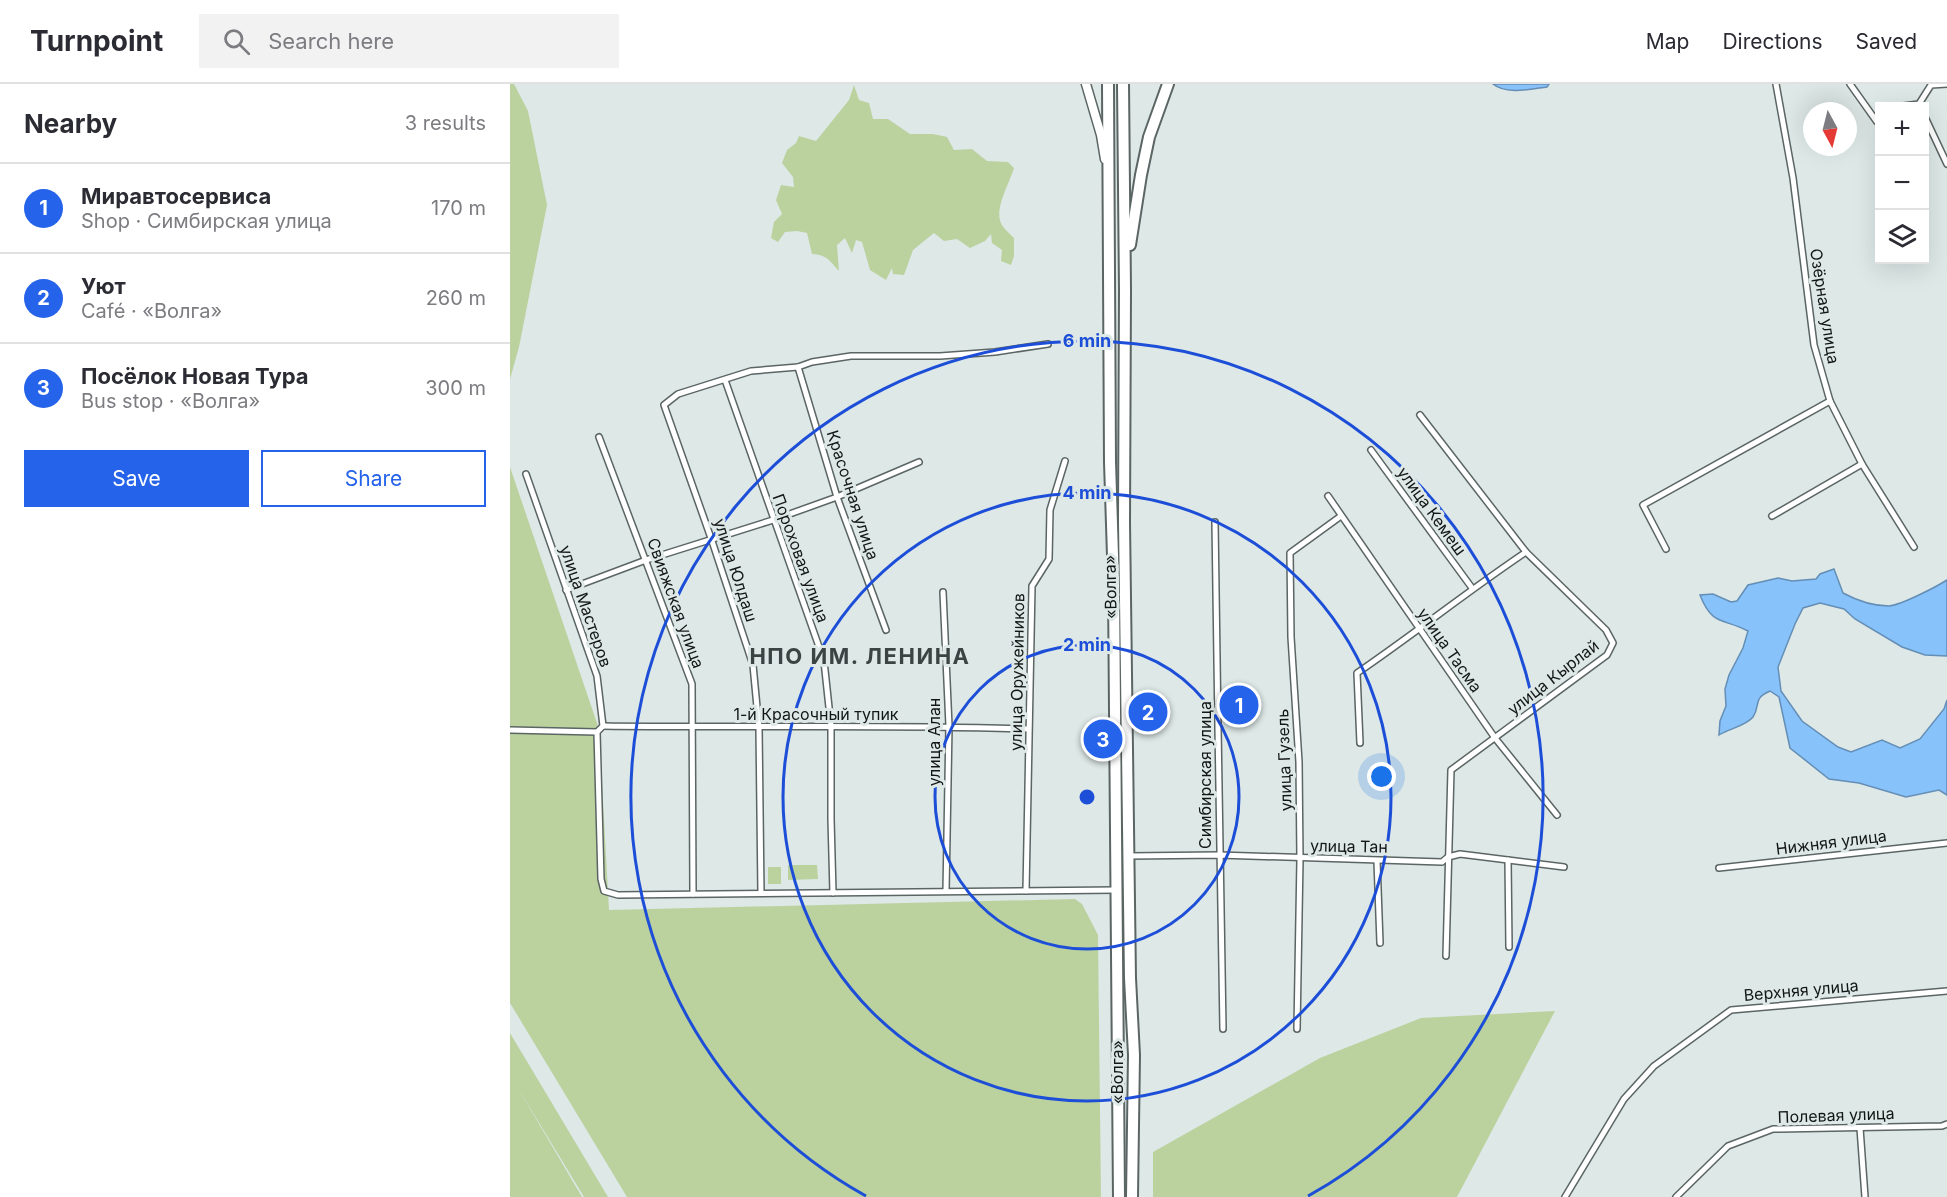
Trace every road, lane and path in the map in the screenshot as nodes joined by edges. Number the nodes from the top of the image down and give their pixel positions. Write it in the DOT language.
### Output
graph roads {
  1 [pos="1086,84"];
  2 [pos="1108,84"];
  3 [pos="1123,84"];
  4 [pos="1168,84"];
  5 [pos="1776,84"];
  6 [pos="1850,84"];
  7 [pos="1930,84"];
  8 [pos="1947,84"];
  9 [pos="1921,102"];
  10 [pos="1875,117"];
  11 [pos="1929,126"];
  12 [pos="1947,164"];
  13 [pos="1109,183"];
  14 [pos="1125,290"];
  15 [pos="1048,344"];
  16 [pos="798,367"];
  17 [pos="724,380"];
  18 [pos="1830,401"];
  19 [pos="1420,415"];
  20 [pos="599,437"];
  21 [pos="1371,450"];
  22 [pos="1065,461"];
  23 [pos="919,462"];
  24 [pos="1862,464"];
  25 [pos="526,474"];
  26 [pos="1328,496"];
  27 [pos="837,497"];
  28 [pos="1341,516"];
  29 [pos="1772,516"];
  30 [pos="773,520"];
  31 [pos="1215,522"];
  32 [pos="712,541"];
  33 [pos="1914,547"];
  34 [pos="1666,549"];
  35 [pos="1526,552"];
  36 [pos="646,560"];
  37 [pos="1472,588"];
  38 [pos="566,590"];
  39 [pos="943,592"];
  40 [pos="886,630"];
  41 [pos="1419,630"];
  42 [pos="603,726"];
  43 [pos="831,726"];
  44 [pos="950,726"];
  45 [pos="692,728"];
  46 [pos="759,728"];
  47 [pos="1029,729"];
  48 [pos="510,730"];
  49 [pos="597,732"];
  50 [pos="1495,738"];
  51 [pos="1360,743"];
  52 [pos="1557,815"];
  53 [pos="1947,843"];
  54 [pos="1219,855"];
  55 [pos="1129,856"];
  56 [pos="1448,857"];
  57 [pos="1300,859"];
  58 [pos="1508,860"];
  59 [pos="1377,861"];
  60 [pos="1564,867"];
  61 [pos="1719,868"];
  62 [pos="1117,890"];
  63 [pos="946,891"];
  64 [pos="1026,891"];
  65 [pos="761,893"];
  66 [pos="693,894"];
  67 [pos="833,894"];
  68 [pos="1380,943"];
  69 [pos="1509,947"];
  70 [pos="1446,956"];
  71 [pos="1947,991"];
  72 [pos="1223,1029"];
  73 [pos="1297,1029"];
  74 [pos="1945,1126"];
  75 [pos="1860,1128"];
  76 [pos="1119,1197"];
  77 [pos="1132,1197"];
  78 [pos="1565,1197"];
  79 [pos="1676,1197"];
  80 [pos="1865,1197"];
  1 -- 13 [label="main road"];
  2 -- 13 [label="highway, «Волга»"];
  3 -- 14 [label="highway, «Волга»"];
  4 -- 14 [label="highway"];
  5 -- 18 [label="street, Озёрная улица"];
  6 -- 10 [label="street"];
  7 -- 8 [label="street"];
  7 -- 9 [label="street"];
  11 -- 12 [label="street"];
  13 -- 62 [label="highway, «Волга»"];
  14 -- 55 [label="highway, «Волга»"];
  15 -- 16 [label="street"];
  16 -- 17 [label="street"];
  16 -- 27 [label="street, Красочная улица"];
  17 -- 30 [label="street, Пороховая улица"];
  17 -- 32 [label="street, улица Юлдаш"];
  18 -- 24 [label="street, Озёрная улица"];
  18 -- 34 [label="street"];
  19 -- 35 [label="street, улица Кырлай"];
  20 -- 36 [label="street, Свияжская улица"];
  21 -- 37 [label="street, улица Кемеш"];
  22 -- 47 [label="street, улица Оружейников"];
  23 -- 27 [label="street"];
  24 -- 29 [label="street"];
  24 -- 33 [label="street, Озёрная улица"];
  25 -- 38 [label="street, улица Мастеров"];
  26 -- 28 [label="street, улица Тасма"];
  27 -- 30 [label="street"];
  27 -- 40 [label="street, Красочная улица"];
  28 -- 41 [label="street, улица Тасма"];
  28 -- 57 [label="street, улица Гузель"];
  30 -- 32 [label="street"];
  30 -- 43 [label="street, Пороховая улица"];
  31 -- 54 [label="street, Симбирская улица"];
  32 -- 36 [label="street"];
  32 -- 46 [label="street, улица Юлдаш"];
  35 -- 37 [label="street"];
  35 -- 50 [label="street, улица Кырлай"];
  36 -- 38 [label="street"];
  36 -- 45 [label="street, Свияжская улица"];
  37 -- 41 [label="street"];
  38 -- 42 [label="street, улица Мастеров"];
  39 -- 44 [label="street, улица Алан"];
  41 -- 50 [label="street, улица Тасма"];
  41 -- 51 [label="street"];
  42 -- 45 [label="street, 1-й Красочный тупик"];
  42 -- 49 [label="street"];
  43 -- 44 [label="street, 1-й Красочный тупик"];
  43 -- 46 [label="street, 1-й Красочный тупик"];
  43 -- 67 [label="street, Пороховая улица"];
  44 -- 47 [label="street, 1-й Красочный тупик"];
  44 -- 63 [label="street, улица Алан"];
  45 -- 46 [label="street, 1-й Красочный тупик"];
  45 -- 66 [label="street, Свияжская улица"];
  46 -- 65 [label="street, улица Юлдаш"];
  47 -- 64 [label="street, улица Оружейников"];
  48 -- 49 [label="street"];
  49 -- 66 [label="street"];
  50 -- 52 [label="street, улица Тасма"];
  50 -- 56 [label="street, улица Кырлай"];
  53 -- 61 [label="street, Нижняя улица"];
  54 -- 55 [label="street, улица Тан"];
  54 -- 57 [label="street, улица Тан"];
  54 -- 72 [label="street, Симбирская улица"];
  55 -- 77 [label="highway, «Волга»"];
  56 -- 58 [label="street, улица Тан"];
  56 -- 59 [label="street, улица Тан"];
  56 -- 70 [label="street"];
  57 -- 59 [label="street, улица Тан"];
  57 -- 73 [label="street, улица Гузель"];
  58 -- 60 [label="street, улица Тан"];
  58 -- 69 [label="street"];
  59 -- 68 [label="street"];
  62 -- 64 [label="street"];
  62 -- 76 [label="highway, «Волга»"];
  63 -- 64 [label="street"];
  63 -- 67 [label="street"];
  65 -- 66 [label="street"];
  65 -- 67 [label="street"];
  71 -- 78 [label="street, Верхняя улица"];
  74 -- 75 [label="street, Полевая улица"];
  75 -- 79 [label="street, Полевая улица"];
  75 -- 80 [label="street"];
}
